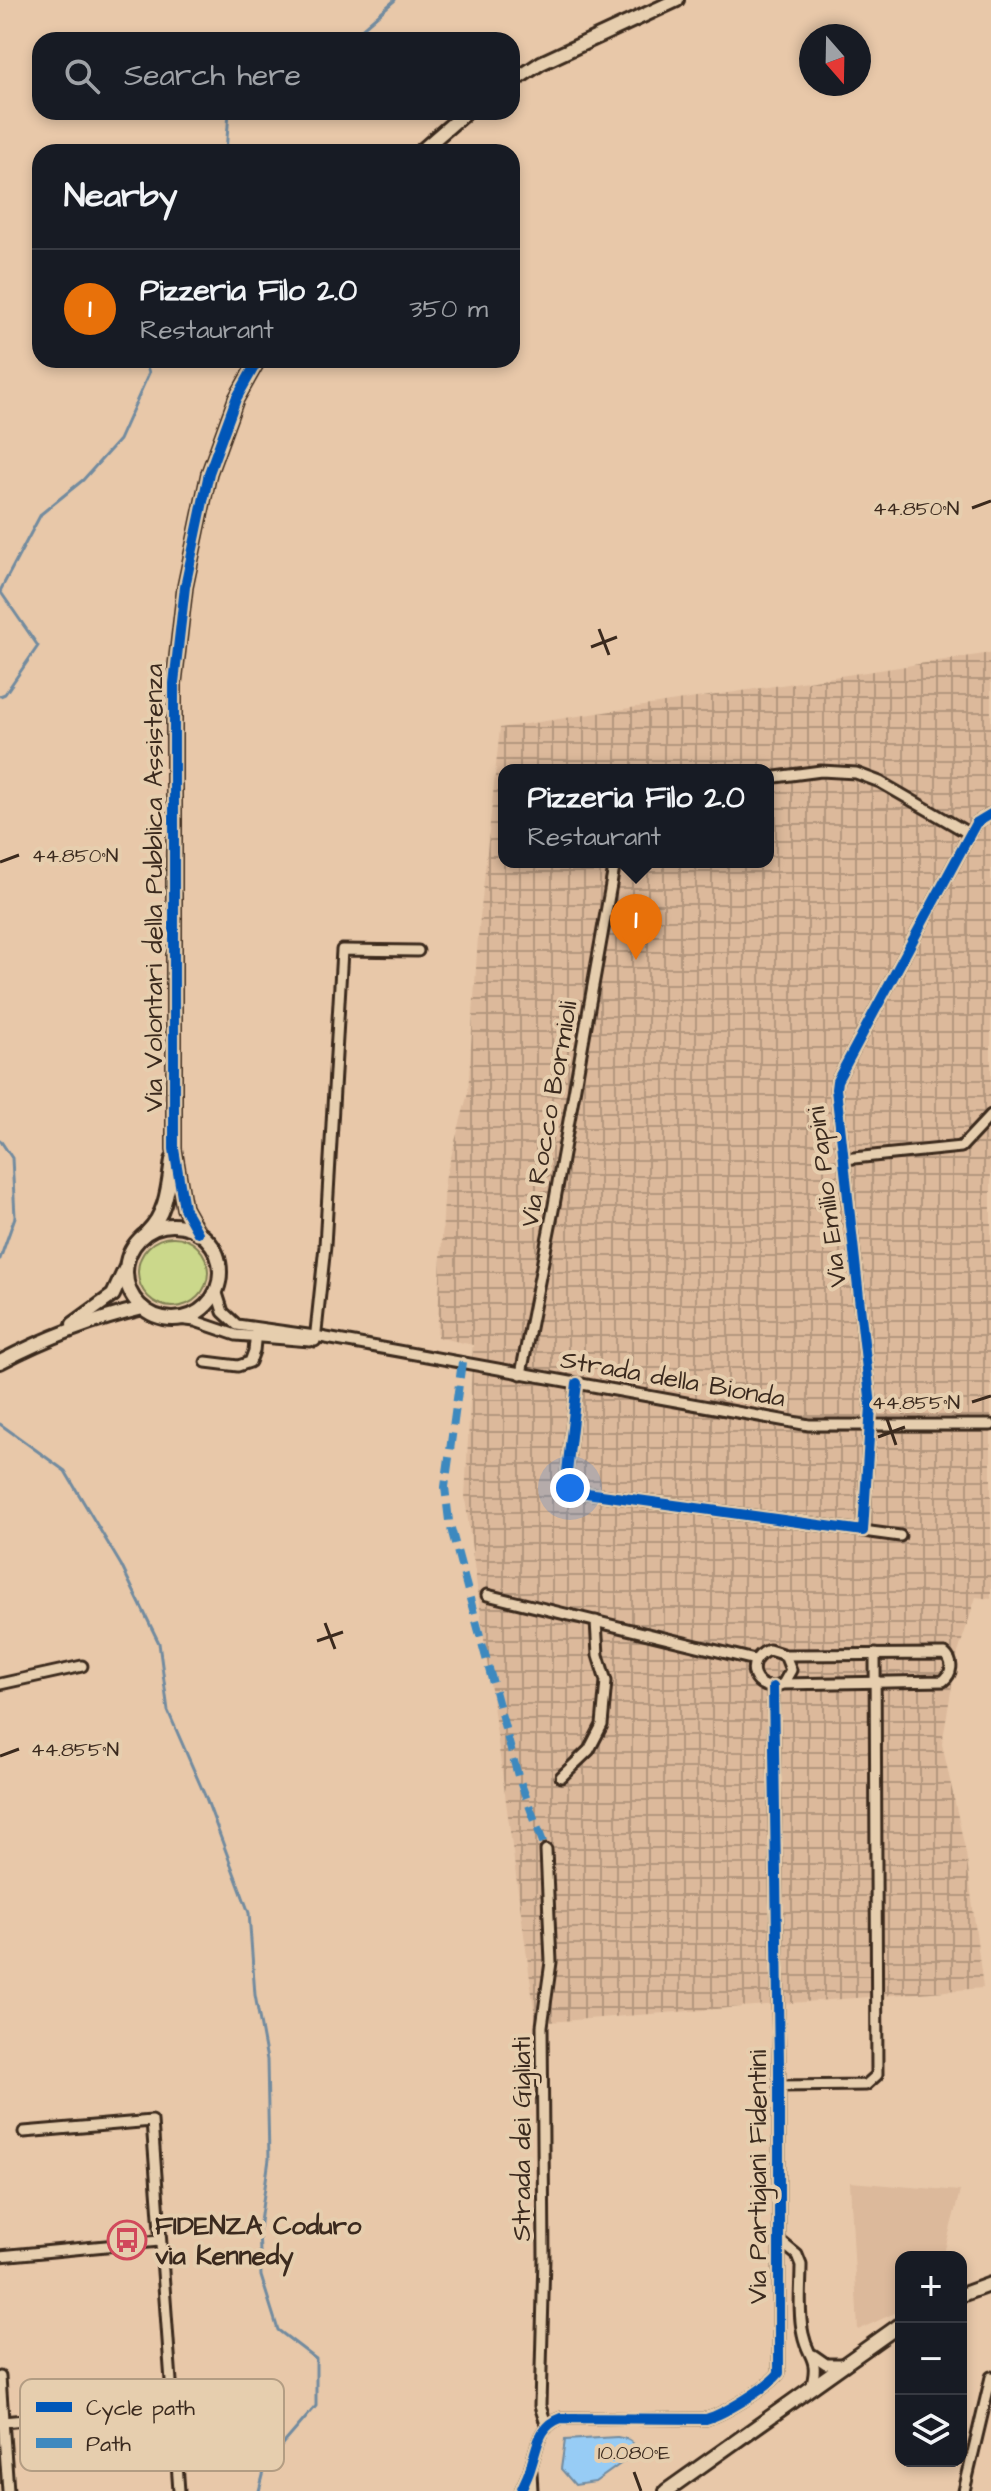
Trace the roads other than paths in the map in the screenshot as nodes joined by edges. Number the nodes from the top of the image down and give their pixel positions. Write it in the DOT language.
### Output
graph roads {
  1 [pos="677,0"];
  2 [pos="520,77"];
  3 [pos="457,120"];
  4 [pos="429,144"];
  5 [pos="253,368"];
  6 [pos="774,777"];
  7 [pos="991,814"];
  8 [pos="970,834"];
  9 [pos="614,868"];
  10 [pos="418,951"];
  11 [pos="991,1115"];
  12 [pos="174,1149"];
  13 [pos="844,1159"];
  14 [pos="198,1233"];
  15 [pos="145,1234"];
  16 [pos="126,1265"];
  17 [pos="216,1290"];
  18 [pos="143,1308"];
  19 [pos="178,1319"];
  20 [pos="60,1332"];
  21 [pos="256,1332"];
  22 [pos="315,1338"];
  23 [pos="0,1362"];
  24 [pos="206,1362"];
  25 [pos="521,1374"];
  26 [pos="577,1383"];
  27 [pos="991,1425"];
  28 [pos="872,1427"];
  29 [pos="863,1531"];
  30 [pos="900,1536"];
  31 [pos="487,1595"];
  32 [pos="596,1621"];
  33 [pos="875,1654"];
  34 [pos="785,1655"];
  35 [pos="755,1660"];
  36 [pos="82,1666"];
  37 [pos="875,1682"];
  38 [pos="0,1684"];
  39 [pos="778,1686"];
  40 [pos="561,1777"];
  41 [pos="546,1850"];
  42 [pos="779,2086"];
  43 [pos="24,2132"];
  44 [pos="159,2241"];
  45 [pos="780,2241"];
  46 [pos="0,2256"];
  47 [pos="991,2284"];
  48 [pos="967,2293"];
  49 [pos="895,2328"];
  50 [pos="811,2352"];
  51 [pos="844,2364"];
  52 [pos="0,2377"];
  53 [pos="991,2377"];
  54 [pos="170,2379"];
  55 [pos="811,2388"];
  56 [pos="20,2420"];
  57 [pos="3,2422"];
  58 [pos="547,2427"];
  59 [pos="2,2438"];
  60 [pos="531,2468"];
  61 [pos="177,2471"];
  62 [pos="8,2491"];
  63 [pos="179,2491"];
  64 [pos="521,2491"];
  65 [pos="532,2491"];
  66 [pos="666,2491"];
  67 [pos="964,2491"];
  1 -- 2 [label="street"];
  3 -- 4 [label="street"];
  5 -- 12 [label="street, Via Volontari della Pubblica Assistenza"];
  6 -- 8 [label="street"];
  7 -- 8 [label="street, Via Emilio Papini"];
  8 -- 13 [label="street, Via Emilio Papini"];
  9 -- 25 [label="street, Via Rocco Bormioli"];
  10 -- 22 [label="street"];
  11 -- 13 [label="street"];
  12 -- 14 [label="street, Via Volontari della Pubblica Assistenza"];
  12 -- 15 [label="street, Via Volontari della Pubblica Assistenza"];
  13 -- 28 [label="street, Via Emilio Papini"];
  14 -- 15 [label="street"];
  14 -- 17 [label="street"];
  15 -- 16 [label="street"];
  16 -- 18 [label="street"];
  16 -- 20 [label="street"];
  17 -- 19 [label="street"];
  17 -- 21 [label="street, Strada della Bionda"];
  18 -- 19 [label="street"];
  18 -- 20 [label="street"];
  19 -- 21 [label="street, Strada della Bionda"];
  20 -- 23 [label="street"];
  21 -- 22 [label="street, Strada della Bionda"];
  21 -- 24 [label="street"];
  22 -- 25 [label="street, Strada della Bionda"];
  25 -- 26 [label="street, Strada della Bionda"];
  26 -- 28 [label="street, Strada della Bionda"];
  26 -- 29 [label="street"];
  27 -- 28 [label="street, Strada della Bionda"];
  28 -- 29 [label="street, Via Emilio Papini"];
  29 -- 30 [label="street"];
  31 -- 32 [label="street"];
  32 -- 35 [label="street"];
  32 -- 40 [label="street"];
  33 -- 34 [label="street"];
  33 -- 37 [label="street"];
  33 -- 37 [label="street"];
  34 -- 35 [label="street"];
  34 -- 39 [label="street"];
  35 -- 39 [label="street"];
  36 -- 38 [label="street"];
  37 -- 39 [label="street"];
  37 -- 42 [label="street"];
  39 -- 42 [label="street, Via Partigiani Fidentini"];
  41 -- 58 [label="street, Strada dei Gigliati"];
  42 -- 45 [label="street, Via Partigiani Fidentini"];
  43 -- 44 [label="street"];
  44 -- 46 [label="street"];
  44 -- 54 [label="street"];
  45 -- 50 [label="street, Via Partigiani Fidentini"];
  45 -- 58 [label="street, Via Partigiani Fidentini"];
  47 -- 48 [label="street"];
  49 -- 51 [label="street"];
  50 -- 51 [label="street"];
  50 -- 55 [label="street, Via Partigiani Fidentini"];
  51 -- 55 [label="street"];
  52 -- 57 [label="street"];
  53 -- 67 [label="street"];
  55 -- 66 [label="street"];
  56 -- 57 [label="street"];
  57 -- 59 [label="street"];
  58 -- 60 [label="street"];
  59 -- 62 [label="street"];
  60 -- 64 [label="street"];
  60 -- 65 [label="street"];
  61 -- 63 [label="street"];
}
